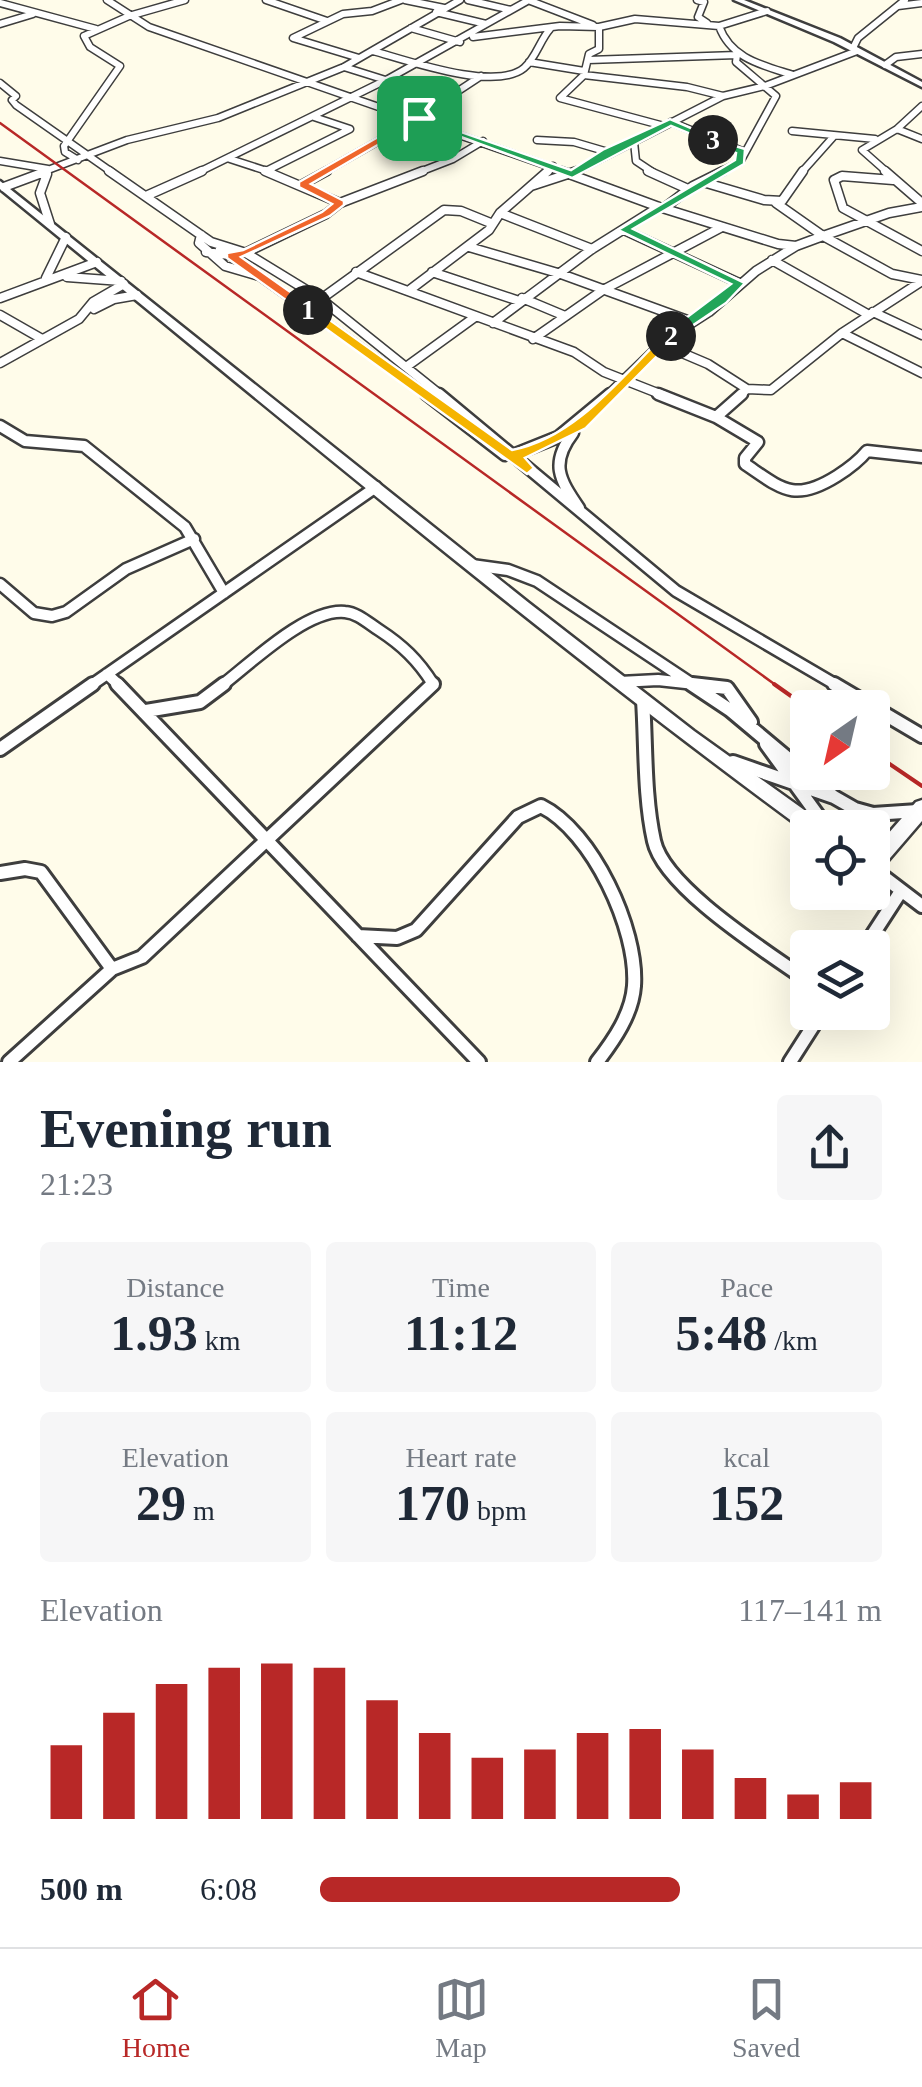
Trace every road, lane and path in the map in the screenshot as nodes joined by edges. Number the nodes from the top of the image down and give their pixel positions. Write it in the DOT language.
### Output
graph roads {
  1 [pos="106,0"];
  2 [pos="181,0"];
  3 [pos="266,0"];
  4 [pos="403,0"];
  5 [pos="464,0"];
  6 [pos="529,0"];
  7 [pos="697,0"];
  8 [pos="738,0"];
  9 [pos="905,0"];
  10 [pos="0,3"];
  11 [pos="756,3"];
  12 [pos="922,3"];
  13 [pos="897,6"];
  14 [pos="440,10"];
  15 [pos="512,10"];
  16 [pos="767,12"];
  17 [pos="34,14"];
  18 [pos="502,14"];
  19 [pos="129,16"];
  20 [pos="327,21"];
  21 [pos="0,24"];
  22 [pos="486,24"];
  23 [pos="709,24"];
  24 [pos="719,26"];
  25 [pos="599,27"];
  26 [pos="411,28"];
  27 [pos="550,28"];
  28 [pos="97,29"];
  29 [pos="540,30"];
  30 [pos="465,40"];
  31 [pos="855,49"];
  32 [pos="372,51"];
  33 [pos="922,54"];
  34 [pos="737,56"];
  35 [pos="360,59"];
  36 [pos="588,60"];
  37 [pos="528,62"];
  38 [pos="421,63"];
  39 [pos="885,65"];
  40 [pos="344,68"];
  41 [pos="584,73"];
  42 [pos="793,75"];
  43 [pos="482,76"];
  44 [pos="385,81"];
  45 [pos="308,82"];
  46 [pos="0,83"];
  47 [pos="922,85"];
  48 [pos="764,86"];
  49 [pos="416,91"];
  50 [pos="0,93"];
  51 [pos="724,96"];
  52 [pos="350,99"];
  53 [pos="12,100"];
  54 [pos="922,106"];
  55 [pos="386,109"];
  56 [pos="314,117"];
  57 [pos="419,118"];
  58 [pos="667,124"];
  59 [pos="897,129"];
  60 [pos="792,131"];
  61 [pos="834,136"];
  62 [pos="876,139"];
  63 [pos="922,139"];
  64 [pos="538,140"];
  65 [pos="483,141"];
  66 [pos="66,142"];
  67 [pos="634,142"];
  68 [pos="742,151"];
  69 [pos="608,152"];
  70 [pos="82,158"];
  71 [pos="230,159"];
  72 [pos="0,160"];
  73 [pos="553,166"];
  74 [pos="52,170"];
  75 [pos="266,171"];
  76 [pos="572,174"];
  77 [pos="892,180"];
  78 [pos="702,181"];
  79 [pos="303,184"];
  80 [pos="2,185"];
  81 [pos="530,186"];
  82 [pos="690,190"];
  83 [pos="146,196"];
  84 [pos="340,203"];
  85 [pos="776,203"];
  86 [pos="922,205"];
  87 [pos="661,208"];
  88 [pos="500,213"];
  89 [pos="862,222"];
  90 [pos="50,224"];
  91 [pos="494,224"];
  92 [pos="722,227"];
  93 [pos="624,230"];
  94 [pos="823,236"];
  95 [pos="66,238"];
  96 [pos="796,246"];
  97 [pos="208,247"];
  98 [pos="469,247"];
  99 [pos="592,250"];
  100 [pos="922,250"];
  101 [pos="673,251"];
  102 [pos="246,252"];
  103 [pos="231,256"];
  104 [pos="772,260"];
  105 [pos="97,262"];
  106 [pos="356,272"];
  107 [pos="432,272"];
  108 [pos="561,274"];
  109 [pos="261,276"];
  110 [pos="46,278"];
  111 [pos="922,280"];
  112 [pos="292,281"];
  113 [pos="122,282"];
  114 [pos="739,283"];
  115 [pos="410,289"];
  116 [pos="600,292"];
  117 [pos="138,295"];
  118 [pos="0,298"];
  119 [pos="321,299"];
  120 [pos="521,300"];
  121 [pos="88,312"];
  122 [pos="871,314"];
  123 [pos="0,315"];
  124 [pos="565,316"];
  125 [pos="474,317"];
  126 [pos="690,322"];
  127 [pos="493,323"];
  128 [pos="842,334"];
  129 [pos="922,335"];
  130 [pos="42,339"];
  131 [pos="533,340"];
  132 [pos="661,344"];
  133 [pos="0,363"];
  134 [pos="406,367"];
  135 [pos="922,373"];
  136 [pos="626,381"];
  137 [pos="747,389"];
  138 [pos="716,417"];
  139 [pos="581,425"];
  140 [pos="0,426"];
  141 [pos="512,455"];
  142 [pos="922,457"];
  143 [pos="527,468"];
  144 [pos="376,487"];
  145 [pos="585,518"];
  146 [pos="194,540"];
  147 [pos="471,565"];
  148 [pos="0,584"];
  149 [pos="224,594"];
  150 [pos="106,674"];
  151 [pos="620,682"];
  152 [pos="688,684"];
  153 [pos="642,700"];
  154 [pos="146,711"];
  155 [pos="759,733"];
  156 [pos="922,736"];
  157 [pos="0,749"];
  158 [pos="714,755"];
  159 [pos="790,777"];
  160 [pos="790,784"];
  161 [pos="810,790"];
  162 [pos="834,797"];
  163 [pos="790,810"];
  164 [pos="921,810"];
  165 [pos="266,843"];
  166 [pos="890,846"];
  167 [pos="0,874"];
  168 [pos="890,881"];
  169 [pos="901,890"];
  170 [pos="922,906"];
  171 [pos="875,930"];
  172 [pos="358,936"];
  173 [pos="112,968"];
  174 [pos="790,968"];
  175 [pos="810,1030"];
  176 [pos="9,1062"];
  177 [pos="478,1062"];
  178 [pos="597,1062"];
  179 [pos="790,1062"];
  1 -- 19 [label="street"];
  2 -- 19 [label="street"];
  3 -- 20 [label="street"];
  4 -- 14 [label="street"];
  4 -- 20 [label="street"];
  5 -- 14 [label="street"];
  5 -- 15 [label="street"];
  6 -- 15 [label="street"];
  6 -- 25 [label="street"];
  7 -- 23 [label="street"];
  8 -- 11 [label="street"];
  9 -- 13 [label="street"];
  10 -- 17 [label="street"];
  11 -- 16 [label="street"];
  12 -- 13 [label="street"];
  13 -- 31 [label="street"];
  14 -- 22 [label="street"];
  14 -- 26 [label="street"];
  15 -- 18 [label="street"];
  16 -- 24 [label="street"];
  16 -- 31 [label="street"];
  17 -- 21 [label="street"];
  17 -- 28 [label="street"];
  18 -- 22 [label="street"];
  18 -- 29 [label="street"];
  19 -- 28 [label="street"];
  19 -- 45 [label="street"];
  20 -- 35 [label="street"];
  22 -- 30 [label="street"];
  23 -- 24 [label="street"];
  23 -- 25 [label="street"];
  24 -- 34 [label="street"];
  25 -- 27 [label="street"];
  25 -- 36 [label="street"];
  26 -- 30 [label="street"];
  26 -- 32 [label="street"];
  27 -- 29 [label="street"];
  27 -- 37 [label="street"];
  28 -- 66 [label="street"];
  29 -- 30 [label="street"];
  30 -- 38 [label="street"];
  31 -- 39 [label="street"];
  31 -- 42 [label="street"];
  32 -- 35 [label="street"];
  32 -- 38 [label="street"];
  33 -- 39 [label="street"];
  34 -- 36 [label="street"];
  34 -- 42 [label="street"];
  34 -- 48 [label="street"];
  35 -- 40 [label="street"];
  36 -- 41 [label="street"];
  37 -- 41 [label="street"];
  37 -- 43 [label="street"];
  38 -- 43 [label="street"];
  38 -- 44 [label="street"];
  39 -- 47 [label="street"];
  40 -- 44 [label="street"];
  40 -- 45 [label="street"];
  41 -- 51 [label="street"];
  41 -- 58 [label="street"];
  42 -- 48 [label="street"];
  43 -- 49 [label="street"];
  44 -- 49 [label="street"];
  44 -- 52 [label="street"];
  45 -- 52 [label="street"];
  45 -- 70 [label="street"];
  46 -- 53 [label="street"];
  48 -- 51 [label="street"];
  48 -- 68 [label="street"];
  49 -- 55 [label="street"];
  50 -- 53 [label="street"];
  51 -- 58 [label="street"];
  52 -- 55 [label="street"];
  52 -- 56 [label="street"];
  53 -- 66 [label="street"];
  54 -- 59 [label="street"];
  55 -- 57 [label="street"];
  56 -- 71 [label="street"];
  56 -- 75 [label="street"];
  57 -- 65 [label="street"];
  57 -- 79 [label="street"];
  58 -- 67 [label="street"];
  58 -- 68 [label="street"];
  59 -- 62 [label="street"];
  59 -- 63 [label="street"];
  60 -- 61 [label="street"];
  61 -- 62 [label="street"];
  61 -- 85 [label="street"];
  62 -- 77 [label="street"];
  64 -- 69 [label="street"];
  65 -- 73 [label="street"];
  65 -- 84 [label="street"];
  66 -- 70 [label="street"];
  67 -- 69 [label="street"];
  67 -- 82 [label="street"];
  68 -- 78 [label="street"];
  69 -- 76 [label="street"];
  70 -- 74 [label="street"];
  70 -- 83 [label="street"];
  71 -- 75 [label="street"];
  71 -- 83 [label="street"];
  72 -- 74 [label="street"];
  73 -- 76 [label="street"];
  73 -- 81 [label="street"];
  74 -- 80 [label="street"];
  74 -- 90 [label="street"];
  75 -- 79 [label="street"];
  76 -- 81 [label="street"];
  76 -- 87 [label="street"];
  77 -- 86 [label="street"];
  77 -- 89 [label="street"];
  78 -- 82 [label="street"];
  78 -- 85 [label="street"];
  79 -- 84 [label="street"];
  80 -- 90 [label="street"];
  81 -- 88 [label="street"];
  82 -- 87 [label="street"];
  83 -- 97 [label="street"];
  84 -- 102 [label="street"];
  85 -- 94 [label="street"];
  86 -- 89 [label="street"];
  87 -- 92 [label="street"];
  87 -- 93 [label="street"];
  88 -- 91 [label="street"];
  88 -- 99 [label="street"];
  89 -- 94 [label="street"];
  89 -- 100 [label="street"];
  90 -- 95 [label="street"];
  91 -- 98 [label="street"];
  91 -- 106 [label="street"];
  92 -- 96 [label="street"];
  92 -- 101 [label="street"];
  93 -- 99 [label="street"];
  93 -- 101 [label="street"];
  94 -- 96 [label="street"];
  94 -- 111 [label="street"];
  95 -- 105 [label="street"];
  95 -- 110 [label="street"];
  96 -- 104 [label="street"];
  97 -- 102 [label="street"];
  97 -- 103 [label="street"];
  97 -- 109 [label="street"];
  98 -- 107 [label="street"];
  98 -- 108 [label="street"];
  99 -- 108 [label="street"];
  101 -- 114 [label="street"];
  101 -- 116 [label="street"];
  102 -- 103 [label="street"];
  102 -- 112 [label="street"];
  103 -- 109 [label="street"];
  104 -- 114 [label="street"];
  104 -- 122 [label="street"];
  105 -- 110 [label="street"];
  105 -- 113 [label="street"];
  106 -- 115 [label="street"];
  106 -- 119 [label="street"];
  107 -- 115 [label="street"];
  107 -- 120 [label="street"];
  108 -- 116 [label="street"];
  108 -- 120 [label="street"];
  109 -- 112 [label="street"];
  109 -- 143 [label="street"];
  110 -- 113 [label="street"];
  110 -- 118 [label="street"];
  111 -- 122 [label="street"];
  112 -- 119 [label="street"];
  113 -- 117 [label="street"];
  113 -- 121 [label="street"];
  114 -- 126 [label="street"];
  115 -- 125 [label="street"];
  116 -- 124 [label="street"];
  116 -- 126 [label="street"];
  117 -- 121 [label="street"];
  117 -- 144 [label="street"];
  119 -- 134 [label="street"];
  120 -- 124 [label="street"];
  120 -- 127 [label="street"];
  121 -- 130 [label="street"];
  122 -- 128 [label="street"];
  122 -- 129 [label="street"];
  123 -- 130 [label="street"];
  124 -- 131 [label="street"];
  125 -- 127 [label="street"];
  125 -- 134 [label="street"];
  126 -- 132 [label="street"];
  127 -- 131 [label="street"];
  128 -- 135 [label="street"];
  128 -- 137 [label="street"];
  130 -- 133 [label="street"];
  131 -- 136 [label="street"];
  132 -- 136 [label="street"];
  132 -- 137 [label="street"];
  134 -- 141 [label="street"];
  136 -- 138 [label="street"];
  136 -- 139 [label="street"];
  137 -- 138 [label="street"];
  138 -- 142 [label="street"];
  139 -- 141 [label="street"];
  139 -- 145 [label="street"];
  140 -- 146 [label="street"];
  141 -- 143 [label="street"];
  143 -- 145 [label="street"];
  144 -- 147 [label="street"];
  144 -- 149 [label="street"];
  145 -- 156 [label="street"];
  146 -- 148 [label="street"];
  146 -- 149 [label="street"];
  147 -- 151 [label="street"];
  147 -- 152 [label="street"];
  149 -- 150 [label="street"];
  150 -- 154 [label="street"];
  150 -- 157 [label="street"];
  151 -- 152 [label="street"];
  151 -- 153 [label="street"];
  152 -- 155 [label="street"];
  153 -- 158 [label="street"];
  153 -- 174 [label="street"];
  154 -- 165 [label="street"];
  154 -- 165 [label="street"];
  155 -- 159 [label="street"];
  155 -- 162 [label="street"];
  158 -- 160 [label="street"];
  158 -- 163 [label="street"];
  161 -- 162 [label="street"];
  162 -- 164 [label="street"];
  164 -- 166 [label="street"];
  165 -- 172 [label="street"];
  165 -- 173 [label="street"];
  167 -- 173 [label="street"];
  168 -- 169 [label="street"];
  169 -- 170 [label="street"];
  169 -- 171 [label="street"];
  172 -- 177 [label="street"];
  172 -- 178 [label="street"];
  173 -- 176 [label="street"];
  175 -- 179 [label="street"];
}
